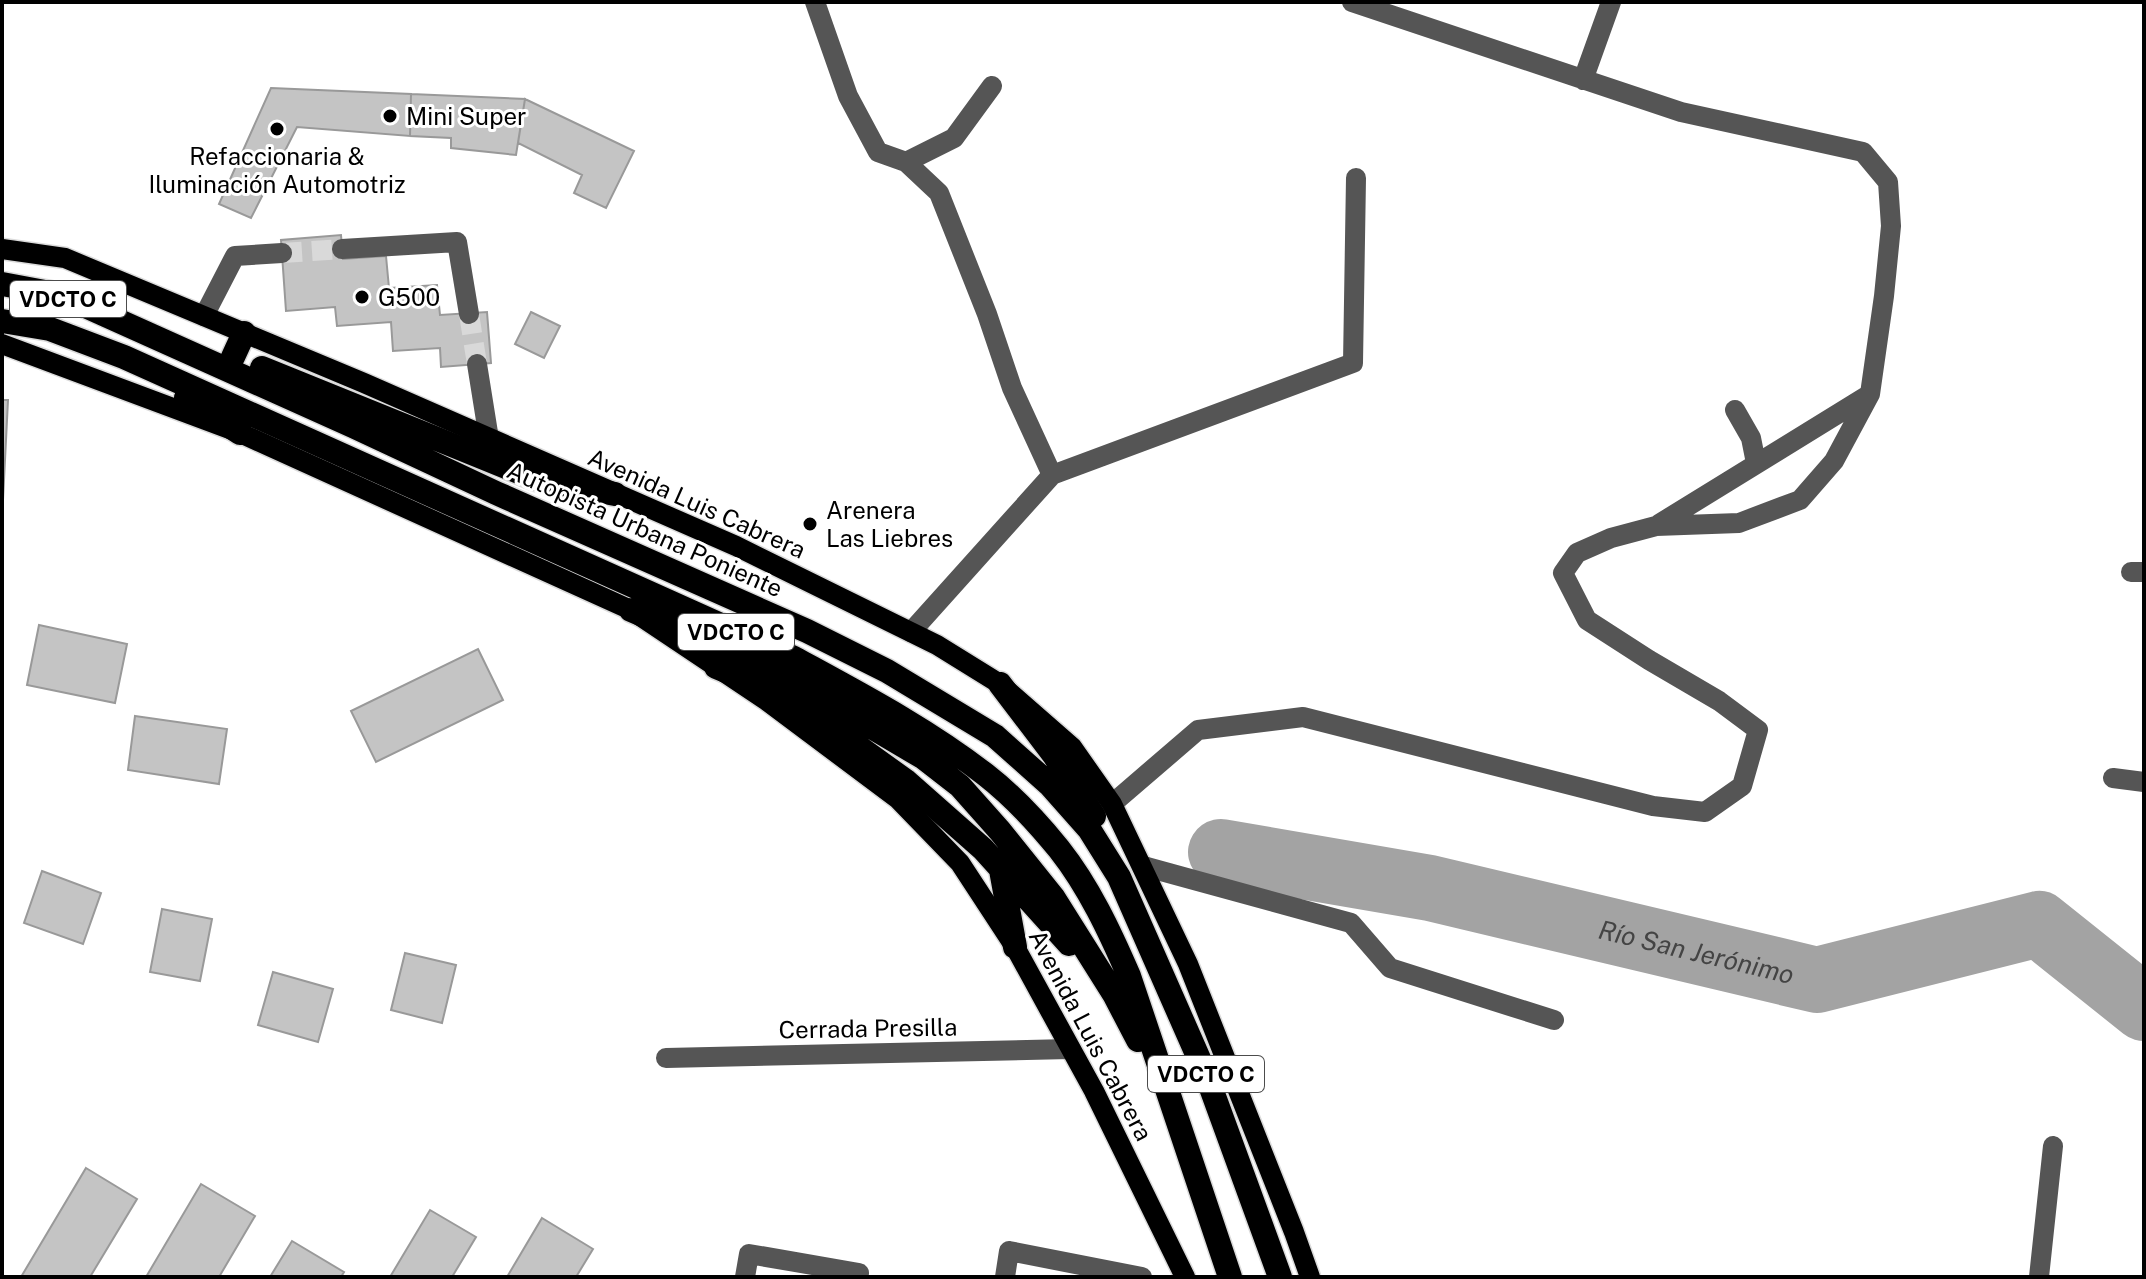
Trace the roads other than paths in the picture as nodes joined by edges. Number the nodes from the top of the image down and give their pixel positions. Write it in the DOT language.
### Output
graph roads {
  1 [pos="815,2"];
  2 [pos="1352,2"];
  3 [pos="1611,2"];
  4 [pos="1583,80"];
  5 [pos="992,86"];
  6 [pos="906,162"];
  7 [pos="1356,178"];
  8 [pos="2,249"];
  9 [pos="342,249"];
  10 [pos="282,253"];
  11 [pos="2,284"];
  12 [pos="469,314"];
  13 [pos="204,316"];
  14 [pos="2,321"];
  15 [pos="130,326"];
  16 [pos="244,333"];
  17 [pos="2,344"];
  18 [pos="124,357"];
  19 [pos="233,357"];
  20 [pos="477,364"];
  21 [pos="1870,394"];
  22 [pos="1735,410"];
  23 [pos="240,433"];
  24 [pos="489,439"];
  25 [pos="1756,463"];
  26 [pos="1052,475"];
  27 [pos="615,494"];
  28 [pos="1656,526"];
  29 [pos="631,610"];
  30 [pos="911,632"];
  31 [pos="716,667"];
  32 [pos="1000,684"];
  33 [pos="2113,778"];
  34 [pos="2144,782"];
  35 [pos="1112,804"];
  36 [pos="1143,866"];
  37 [pos="1001,870"];
  38 [pos="1119,877"];
  39 [pos="1015,947"];
  40 [pos="1114,994"];
  41 [pos="1554,1020"];
  42 [pos="1070,1049"];
  43 [pos="666,1058"];
  44 [pos="1170,1101"];
  45 [pos="2053,1146"];
  46 [pos="859,1273"];
  47 [pos="745,1277"];
  48 [pos="1005,1277"];
  49 [pos="1142,1277"];
  50 [pos="1185,1277"];
  51 [pos="1230,1277"];
  52 [pos="1280,1277"];
  53 [pos="1310,1277"];
  54 [pos="2039,1277"];
  1 -- 6 [label="street"];
  2 -- 4 [label="street"];
  3 -- 4 [label="street"];
  4 -- 21 [label="street"];
  5 -- 6 [label="street"];
  6 -- 26 [label="street"];
  7 -- 26 [label="street"];
  8 -- 13 [label="main road, Avenida Luis Cabrera"];
  9 -- 12 [label="street"];
  10 -- 13 [label="street"];
  11 -- 15 [label="highway, Autopista Urbana Poniente / VDCTO C"];
  13 -- 16 [label="main road, Avenida Luis Cabrera"];
  14 -- 18 [label="highway, VDCTO C"];
  15 -- 19 [label="highway"];
  15 -- 38 [label="highway, Autopista Urbana Poniente / VDCTO C"];
  16 -- 19 [label="highway"];
  16 -- 24 [label="main road, Avenida Luis Cabrera"];
  17 -- 23 [label="main road, Avenida Luis Cabrera"];
  18 -- 23 [label="highway"];
  18 -- 44 [label="highway, VDCTO C"];
  19 -- 27 [label="highway"];
  20 -- 24 [label="street"];
  21 -- 25 [label="street"];
  21 -- 28 [label="street"];
  22 -- 25 [label="street"];
  23 -- 29 [label="main road, Avenida Luis Cabrera"];
  24 -- 27 [label="main road, Avenida Luis Cabrera"];
  25 -- 28 [label="street"];
  26 -- 30 [label="street"];
  27 -- 30 [label="main road, Avenida Luis Cabrera"];
  28 -- 35 [label="street"];
  29 -- 31 [label="main road, Avenida Luis Cabrera"];
  29 -- 40 [label="highway"];
  30 -- 32 [label="main road, Avenida Luis Cabrera"];
  31 -- 37 [label="highway"];
  31 -- 39 [label="main road, Avenida Luis Cabrera"];
  32 -- 35 [label="main road, Avenida Luis Cabrera"];
  32 -- 38 [label="highway"];
  33 -- 34 [label="street"];
  35 -- 36 [label="main road, Avenida Luis Cabrera"];
  36 -- 41 [label="street"];
  36 -- 53 [label="main road, Avenida Luis Cabrera"];
  37 -- 39 [label="highway"];
  37 -- 40 [label="highway"];
  38 -- 52 [label="highway, Autopista Urbana Poniente / VDCTO C"];
  39 -- 42 [label="main road, Avenida Luis Cabrera"];
  40 -- 44 [label="highway"];
  42 -- 43 [label="street, Cerrada Presilla"];
  42 -- 50 [label="main road, Avenida Luis Cabrera"];
  44 -- 51 [label="highway, VDCTO C"];
  45 -- 54 [label="street"];
  46 -- 47 [label="street"];
  48 -- 49 [label="street"];
}
